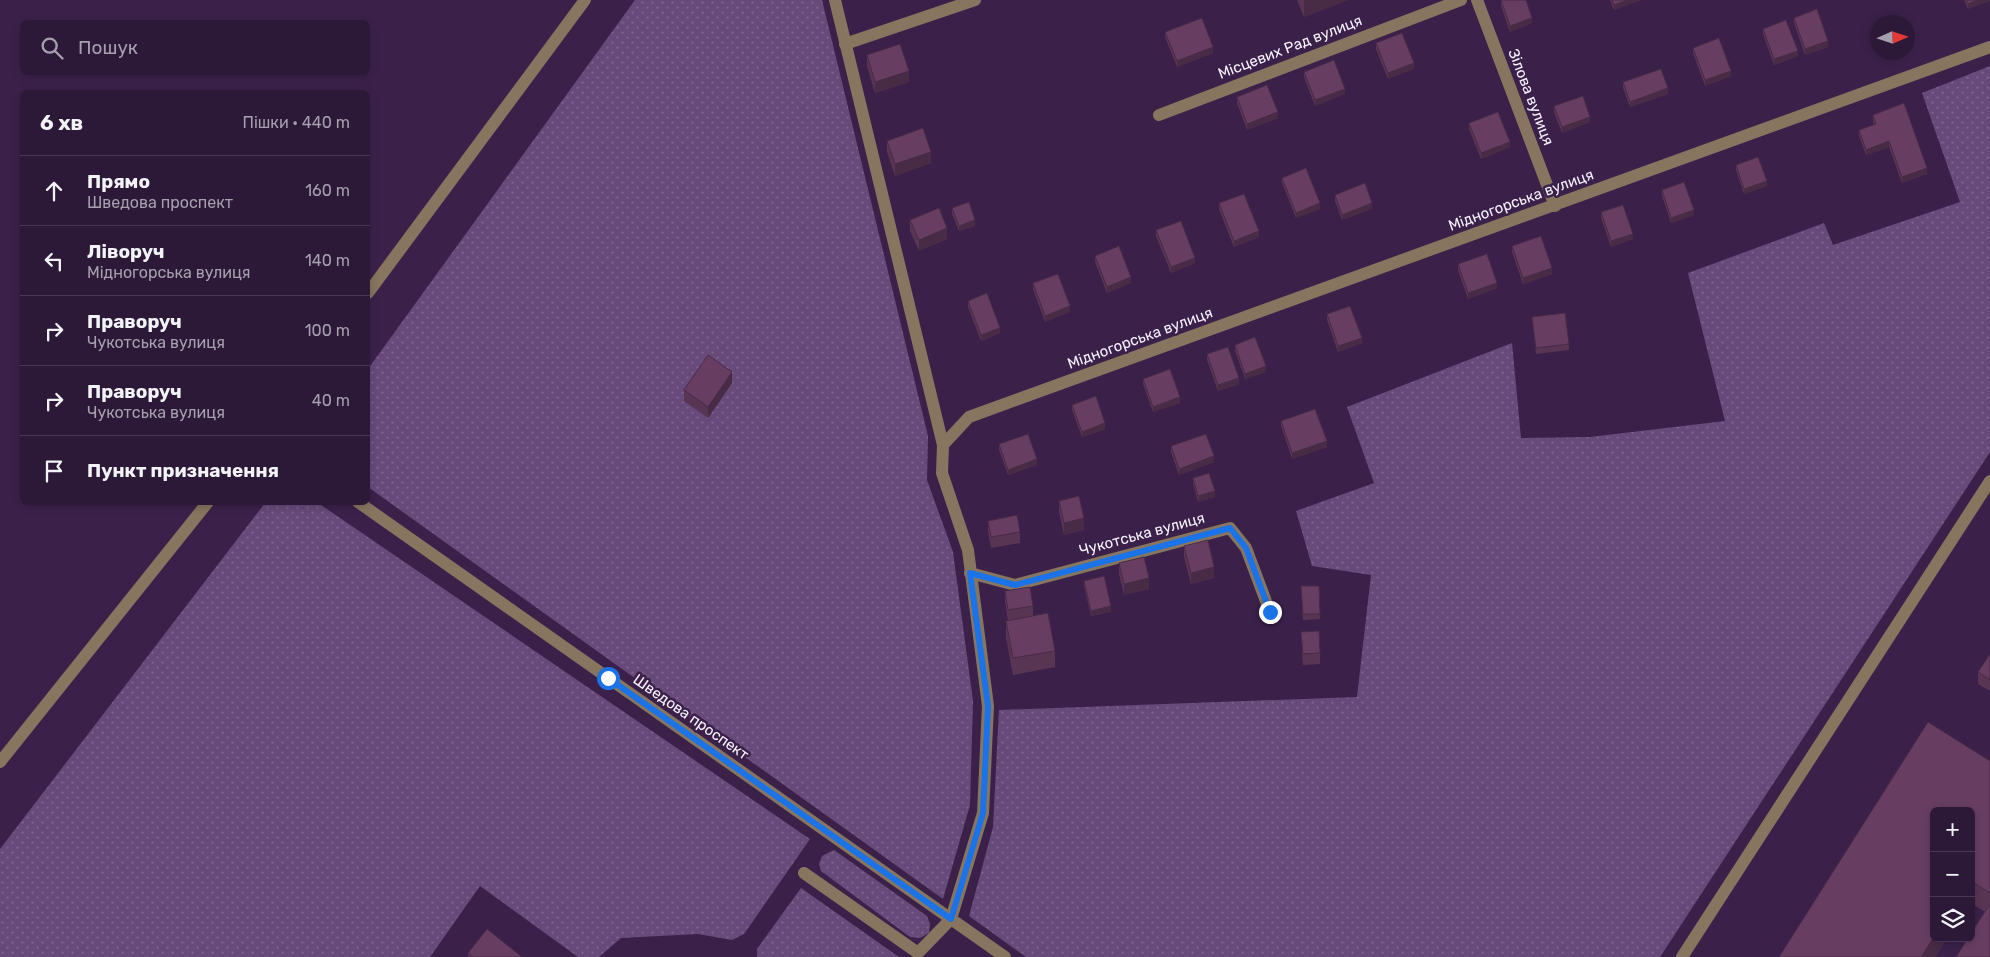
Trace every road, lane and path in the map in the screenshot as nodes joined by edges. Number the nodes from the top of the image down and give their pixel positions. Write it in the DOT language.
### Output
graph roads {
  1 [pos="586,0"];
  2 [pos="835,0"];
  3 [pos="975,0"];
  4 [pos="1461,0"];
  5 [pos="1477,0"];
  6 [pos="845,44"];
  7 [pos="1990,47"];
  8 [pos="1159,114"];
  9 [pos="1555,206"];
  10 [pos="370,290"];
  11 [pos="943,445"];
  12 [pos="1990,481"];
  13 [pos="206,505"];
  14 [pos="362,505"];
  15 [pos="970,573"];
  16 [pos="1270,612"];
  17 [pos="0,762"];
  18 [pos="804,873"];
  19 [pos="951,919"];
  20 [pos="1005,957"];
  21 [pos="1682,957"];
  1 -- 10 [label="street"];
  2 -- 6 [label="street"];
  3 -- 6 [label="street"];
  4 -- 8 [label="street, Місцевих Рад вулиця"];
  5 -- 9 [label="street, Зілова вулиця"];
  6 -- 11 [label="street"];
  7 -- 9 [label="street, Мідногорська вулиця"];
  9 -- 11 [label="street, Мідногорська вулиця"];
  11 -- 15 [label="street"];
  12 -- 21 [label="street"];
  13 -- 17 [label="street"];
  14 -- 19 [label="street, Шведова проспект"];
  15 -- 16 [label="street, Чукотська вулиця"];
  15 -- 19 [label="street"];
  18 -- 19 [label="street"];
  19 -- 20 [label="street, Шведова проспект"];
}
